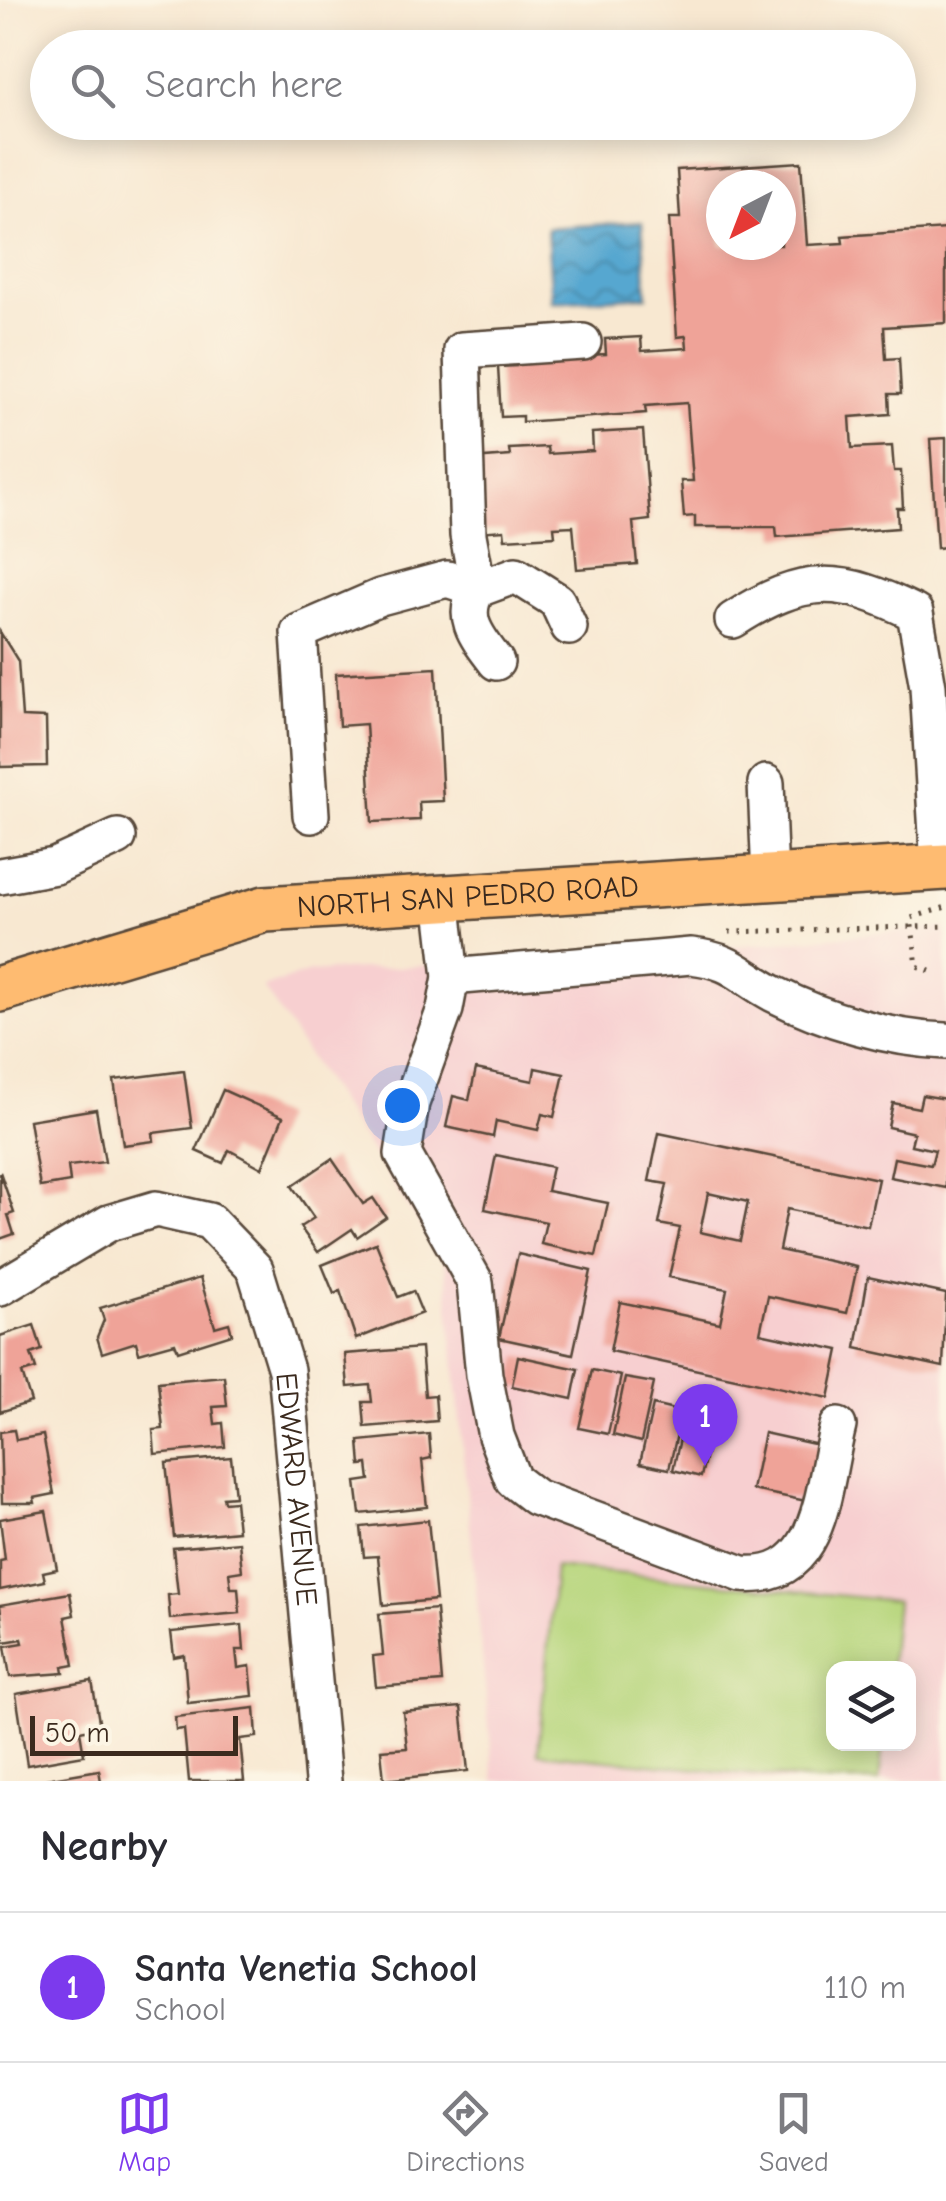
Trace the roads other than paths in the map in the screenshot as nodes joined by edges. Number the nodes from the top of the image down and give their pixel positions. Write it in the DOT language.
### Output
graph roads {
  1 [pos="584,342"];
  2 [pos="478,588"];
  3 [pos="734,620"];
  4 [pos="569,627"];
  5 [pos="496,662"];
  6 [pos="766,783"];
  7 [pos="311,816"];
  8 [pos="118,837"];
  9 [pos="0,876"];
  10 [pos="770,878"];
  11 [pos="937,886"];
  12 [pos="442,898"];
  13 [pos="452,977"];
  14 [pos="0,989"];
  15 [pos="946,1041"];
  16 [pos="0,1288"];
  17 [pos="838,1426"];
  18 [pos="323,1781"];
  1 -- 2 [label="street"];
  2 -- 4 [label="street"];
  2 -- 5 [label="street"];
  2 -- 7 [label="street"];
  3 -- 11 [label="street"];
  6 -- 10 [label="street"];
  8 -- 9 [label="street"];
  10 -- 11 [label="main road, NORTH SAN PEDRO ROAD"];
  10 -- 12 [label="main road, NORTH SAN PEDRO ROAD"];
  12 -- 13 [label="street"];
  12 -- 14 [label="main road, NORTH SAN PEDRO ROAD"];
  13 -- 15 [label="street"];
  13 -- 17 [label="street"];
  16 -- 18 [label="street, EDWARD AVENUE"];
}
